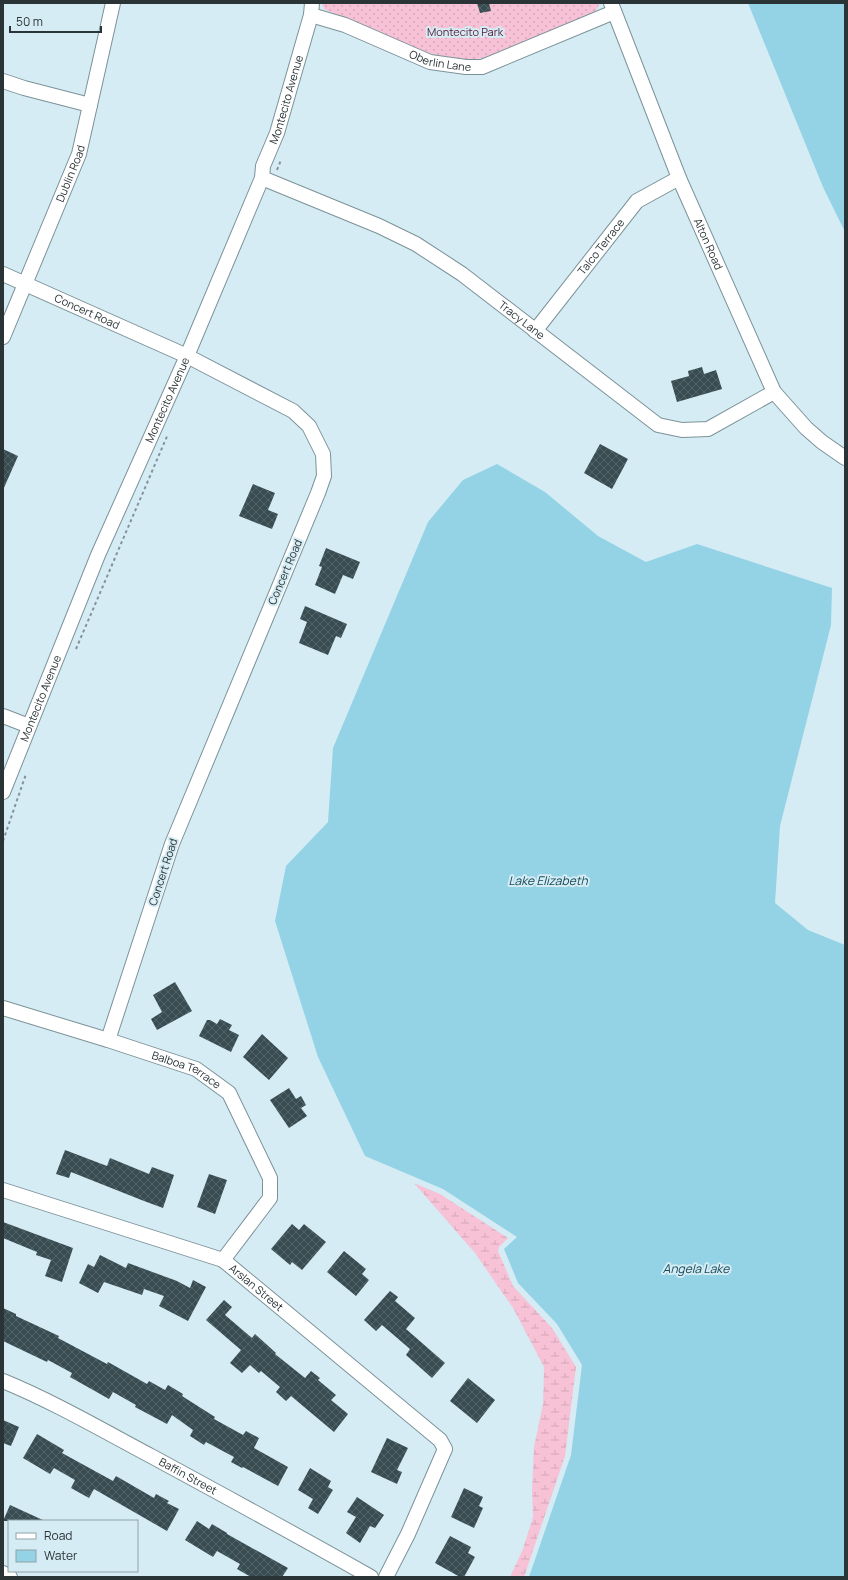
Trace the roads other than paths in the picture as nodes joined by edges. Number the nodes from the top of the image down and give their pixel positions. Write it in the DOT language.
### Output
graph roads {
  1 [pos="113,3"];
  2 [pos="612,7"];
  3 [pos="312,9"];
  4 [pos="3,80"];
  5 [pos="90,105"];
  6 [pos="262,178"];
  7 [pos="680,178"];
  8 [pos="3,274"];
  9 [pos="26,284"];
  10 [pos="535,331"];
  11 [pos="3,336"];
  12 [pos="187,356"];
  13 [pos="774,392"];
  14 [pos="845,458"];
  15 [pos="3,716"];
  16 [pos="29,726"];
  17 [pos="3,792"];
  18 [pos="3,1008"];
  19 [pos="108,1040"];
  20 [pos="3,1190"];
  21 [pos="223,1260"];
  22 [pos="3,1381"];
  23 [pos="3,1573"];
  24 [pos="10,1577"];
  25 [pos="371,1577"];
  26 [pos="386,1577"];
  1 -- 5 [label="street, Dublin Road"];
  2 -- 3 [label="street, Oberlin Lane"];
  2 -- 7 [label="street, Alton Road"];
  3 -- 6 [label="street, Montecito Avenue"];
  4 -- 5 [label="street"];
  5 -- 9 [label="street, Dublin Road"];
  6 -- 10 [label="street, Tracy Lane"];
  6 -- 12 [label="street, Montecito Avenue"];
  7 -- 10 [label="street, Talco Terrace"];
  7 -- 13 [label="street, Alton Road"];
  8 -- 9 [label="street, Concert Road"];
  9 -- 11 [label="street, Dublin Road"];
  9 -- 12 [label="street, Concert Road"];
  10 -- 13 [label="street, Tracy Lane"];
  12 -- 16 [label="street, Montecito Avenue"];
  12 -- 19 [label="street, Concert Road"];
  13 -- 14 [label="street, Alton Road"];
  15 -- 16 [label="street"];
  16 -- 17 [label="street, Montecito Avenue"];
  18 -- 19 [label="street, Balboa Terrace"];
  19 -- 21 [label="street, Balboa Terrace"];
  20 -- 21 [label="street, Arslan Street"];
  21 -- 26 [label="street, Arslan Street"];
  22 -- 25 [label="street, Baffin Street"];
  23 -- 24 [label="street"];
}
